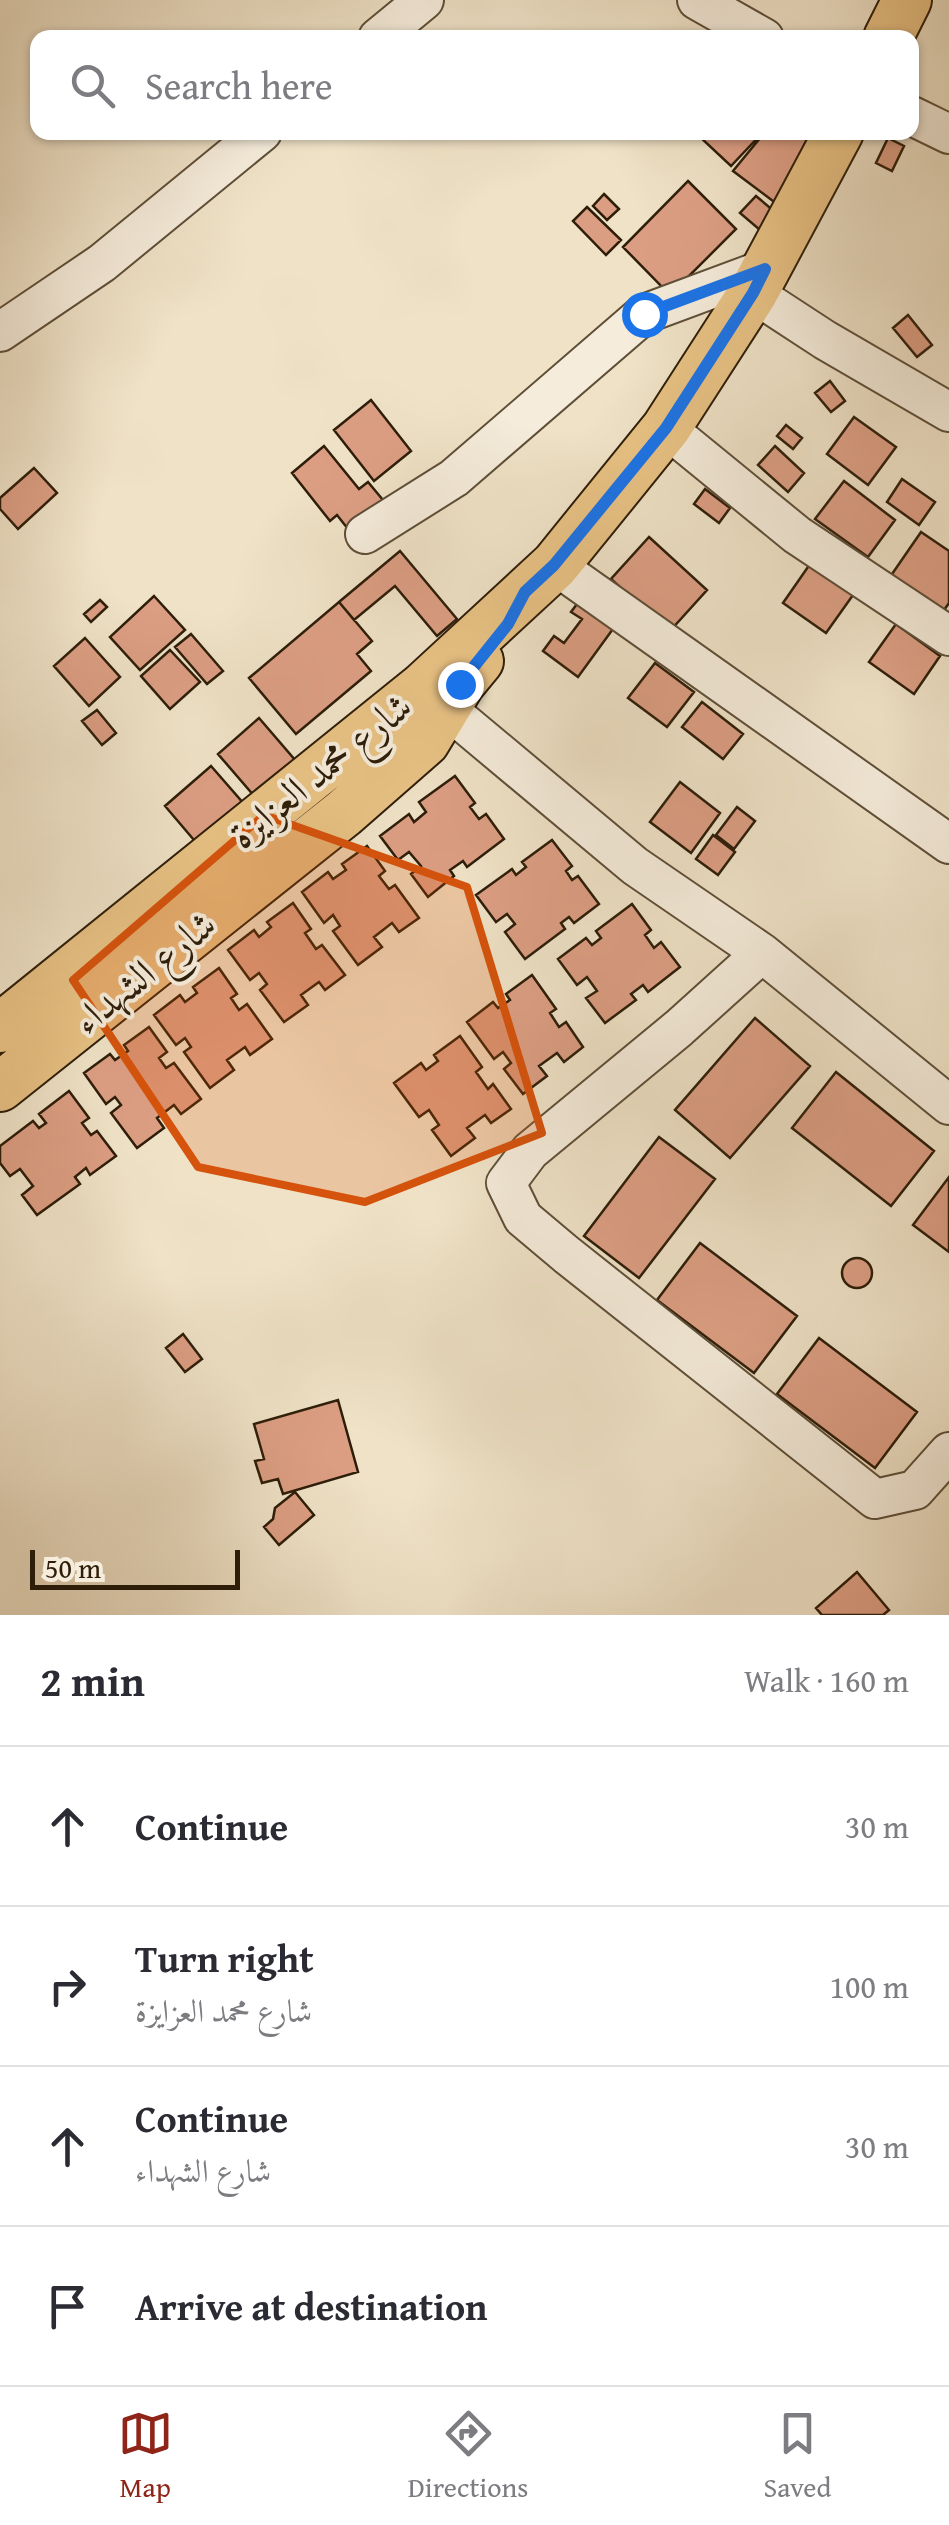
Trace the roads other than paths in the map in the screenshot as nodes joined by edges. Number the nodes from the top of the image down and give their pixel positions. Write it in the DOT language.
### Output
graph roads {
  1 [pos="424,0"];
  2 [pos="696,0"];
  3 [pos="906,0"];
  4 [pos="388,30"];
  5 [pos="750,30"];
  6 [pos="892,30"];
  7 [pos="919,119"];
  8 [pos="949,134"];
  9 [pos="252,140"];
  10 [pos="836,140"];
  11 [pos="759,281"];
  12 [pos="0,332"];
  13 [pos="949,412"];
  14 [pos="666,428"];
  15 [pos="366,534"];
  16 [pos="540,579"];
  17 [pos="949,636"];
  18 [pos="434,698"];
  19 [pos="949,844"];
  20 [pos="762,952"];
  21 [pos="0,1028"];
  22 [pos="0,1087"];
  23 [pos="949,1106"];
  24 [pos="949,1452"];
  1 -- 4 [label="street"];
  2 -- 5 [label="street"];
  3 -- 6 [label="main road"];
  7 -- 8 [label="street"];
  9 -- 12 [label="street"];
  10 -- 11 [label="main road"];
  11 -- 13 [label="street"];
  11 -- 14 [label="main road"];
  11 -- 15 [label="street"];
  14 -- 16 [label="main road"];
  14 -- 17 [label="street"];
  16 -- 18 [label="main road, شارع الشهداء"];
  16 -- 19 [label="street"];
  18 -- 20 [label="street"];
  18 -- 21 [label="main road, شارع محمد العزايزة"];
  18 -- 22 [label="main road, شارع الشهداء"];
  20 -- 23 [label="street"];
  20 -- 24 [label="street"];
}
